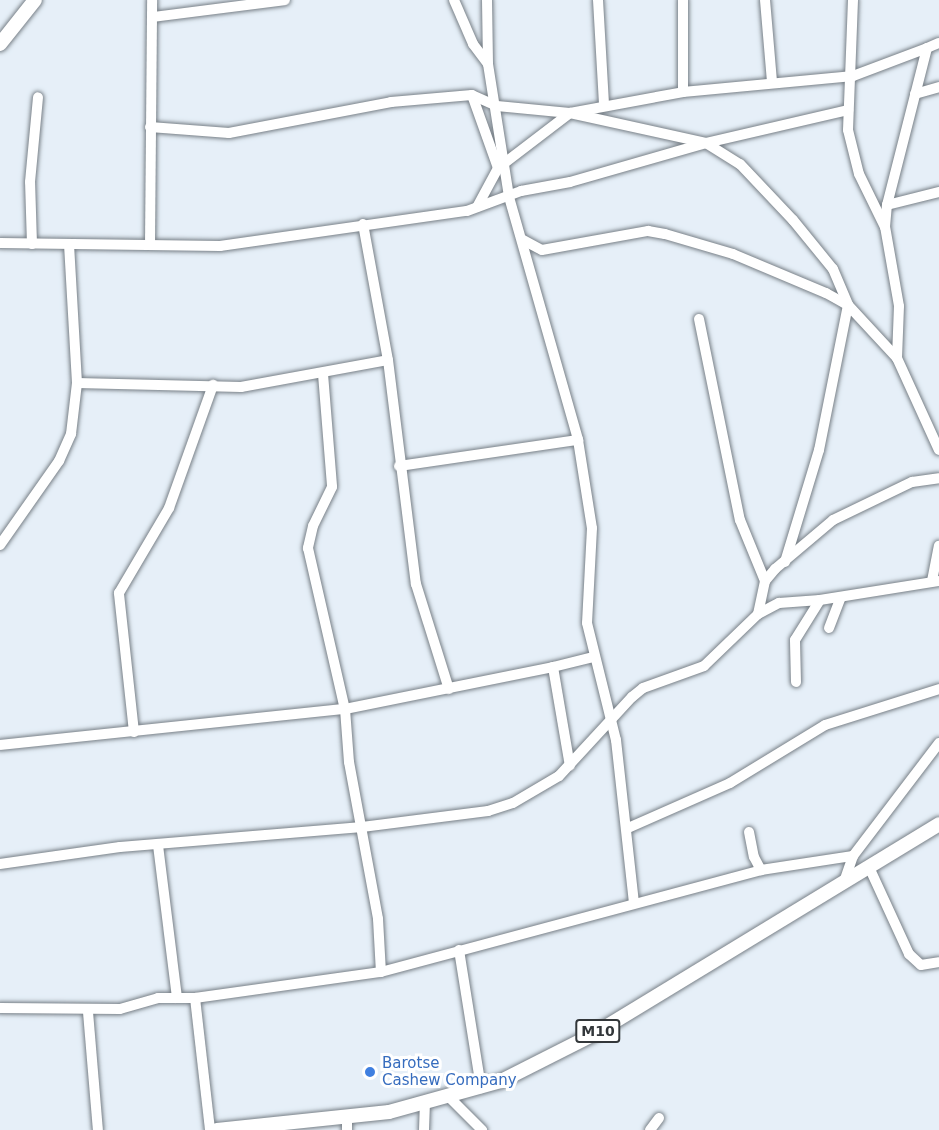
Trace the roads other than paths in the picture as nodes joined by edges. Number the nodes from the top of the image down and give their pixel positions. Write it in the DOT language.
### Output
graph roads {
  1 [pos="35,0"];
  2 [pos="152,0"];
  3 [pos="285,0"];
  4 [pos="454,0"];
  5 [pos="487,0"];
  6 [pos="598,0"];
  7 [pos="683,0"];
  8 [pos="765,0"];
  9 [pos="853,0"];
  10 [pos="269,1"];
  11 [pos="153,17"];
  12 [pos="939,43"];
  13 [pos="0,44"];
  14 [pos="927,48"];
  15 [pos="488,64"];
  16 [pos="853,76"];
  17 [pos="772,82"];
  18 [pos="939,87"];
  19 [pos="683,92"];
  20 [pos="915,94"];
  21 [pos="472,95"];
  22 [pos="38,98"];
  23 [pos="604,104"];
  24 [pos="497,106"];
  25 [pos="848,110"];
  26 [pos="570,113"];
  27 [pos="150,127"];
  28 [pos="706,143"];
  29 [pos="501,165"];
  30 [pos="939,192"];
  31 [pos="509,197"];
  32 [pos="887,206"];
  33 [pos="477,207"];
  34 [pos="363,224"];
  35 [pos="885,227"];
  36 [pos="523,240"];
  37 [pos="0,243"];
  38 [pos="32,244"];
  39 [pos="150,244"];
  40 [pos="69,246"];
  41 [pos="848,305"];
  42 [pos="699,319"];
  43 [pos="897,358"];
  44 [pos="388,360"];
  45 [pos="323,374"];
  46 [pos="77,383"];
  47 [pos="213,385"];
  48 [pos="578,440"];
  49 [pos="939,450"];
  50 [pos="399,466"];
  51 [pos="939,478"];
  52 [pos="0,545"];
  53 [pos="939,546"];
  54 [pos="785,562"];
  55 [pos="765,581"];
  56 [pos="936,581"];
  57 [pos="841,597"];
  58 [pos="820,600"];
  59 [pos="758,614"];
  60 [pos="829,628"];
  61 [pos="593,657"];
  62 [pos="553,667"];
  63 [pos="796,682"];
  64 [pos="449,689"];
  65 [pos="939,689"];
  66 [pos="345,709"];
  67 [pos="610,720"];
  68 [pos="134,732"];
  69 [pos="939,743"];
  70 [pos="0,745"];
  71 [pos="570,766"];
  72 [pos="938,825"];
  73 [pos="362,827"];
  74 [pos="628,828"];
  75 [pos="749,832"];
  76 [pos="158,844"];
  77 [pos="853,856"];
  78 [pos="0,864"];
  79 [pos="869,867"];
  80 [pos="761,870"];
  81 [pos="844,882"];
  82 [pos="634,902"];
  83 [pos="459,950"];
  84 [pos="939,962"];
  85 [pos="381,972"];
  86 [pos="177,998"];
  87 [pos="195,998"];
  88 [pos="0,1008"];
  89 [pos="88,1011"];
  90 [pos="481,1088"];
  91 [pos="449,1097"];
  92 [pos="425,1103"];
  93 [pos="659,1118"];
  94 [pos="347,1124"];
  95 [pos="274,1127"];
  96 [pos="428,1128"];
  97 [pos="98,1130"];
  98 [pos="210,1130"];
  99 [pos="217,1130"];
  100 [pos="482,1130"];
  101 [pos="650,1130"];
  1 -- 13 [label="main road"];
  2 -- 11 [label="street"];
  3 -- 10 [label="street"];
  4 -- 15 [label="street"];
  5 -- 15 [label="street"];
  6 -- 23 [label="street"];
  7 -- 19 [label="street"];
  8 -- 17 [label="street"];
  9 -- 16 [label="street"];
  10 -- 11 [label="street"];
  11 -- 27 [label="street"];
  12 -- 14 [label="street"];
  14 -- 16 [label="street"];
  14 -- 20 [label="street"];
  15 -- 24 [label="street"];
  16 -- 17 [label="street"];
  16 -- 25 [label="street"];
  17 -- 19 [label="street"];
  18 -- 20 [label="street"];
  19 -- 23 [label="street"];
  20 -- 32 [label="street"];
  21 -- 24 [label="street"];
  21 -- 27 [label="street"];
  21 -- 29 [label="street"];
  22 -- 38 [label="street"];
  23 -- 26 [label="street"];
  24 -- 26 [label="street"];
  24 -- 29 [label="street"];
  25 -- 28 [label="street"];
  25 -- 35 [label="street"];
  26 -- 28 [label="street"];
  26 -- 29 [label="street"];
  27 -- 39 [label="street"];
  28 -- 31 [label="street"];
  28 -- 41 [label="street"];
  29 -- 31 [label="street"];
  29 -- 33 [label="street"];
  30 -- 32 [label="street"];
  31 -- 33 [label="street"];
  31 -- 36 [label="street"];
  32 -- 35 [label="street"];
  33 -- 34 [label="street"];
  34 -- 39 [label="street"];
  34 -- 44 [label="street"];
  35 -- 43 [label="street"];
  36 -- 41 [label="street"];
  36 -- 48 [label="street"];
  37 -- 38 [label="street"];
  38 -- 40 [label="street"];
  39 -- 40 [label="street"];
  40 -- 46 [label="street"];
  41 -- 43 [label="street"];
  41 -- 54 [label="street"];
  42 -- 55 [label="street"];
  43 -- 49 [label="street"];
  44 -- 45 [label="street"];
  44 -- 50 [label="street"];
  45 -- 47 [label="street"];
  45 -- 66 [label="street"];
  46 -- 47 [label="street"];
  46 -- 52 [label="street"];
  47 -- 68 [label="street"];
  48 -- 50 [label="street"];
  48 -- 61 [label="street"];
  50 -- 64 [label="street"];
  51 -- 54 [label="street"];
  53 -- 56 [label="street"];
  54 -- 55 [label="street"];
  55 -- 59 [label="street"];
  56 -- 57 [label="street"];
  57 -- 58 [label="street"];
  57 -- 60 [label="street"];
  58 -- 59 [label="street"];
  58 -- 63 [label="street"];
  59 -- 67 [label="street"];
  61 -- 62 [label="street"];
  61 -- 67 [label="street"];
  62 -- 64 [label="street"];
  62 -- 71 [label="street"];
  64 -- 66 [label="street"];
  65 -- 74 [label="street"];
  66 -- 68 [label="street"];
  66 -- 73 [label="street"];
  67 -- 71 [label="street"];
  67 -- 74 [label="street"];
  68 -- 70 [label="street"];
  69 -- 77 [label="street"];
  71 -- 73 [label="street"];
  72 -- 79 [label="main road, M10"];
  73 -- 76 [label="street"];
  73 -- 85 [label="street"];
  74 -- 82 [label="street"];
  75 -- 80 [label="street"];
  76 -- 78 [label="street"];
  76 -- 86 [label="street"];
  77 -- 80 [label="street"];
  77 -- 81 [label="street"];
  79 -- 81 [label="main road, M10"];
  79 -- 84 [label="street"];
  80 -- 82 [label="street"];
  81 -- 90 [label="main road, M10"];
  82 -- 83 [label="street"];
  83 -- 85 [label="street"];
  83 -- 90 [label="street"];
  85 -- 87 [label="street"];
  86 -- 87 [label="street"];
  86 -- 89 [label="street"];
  87 -- 98 [label="street"];
  88 -- 89 [label="street"];
  89 -- 97 [label="street"];
  90 -- 91 [label="main road, M10"];
  91 -- 92 [label="main road, M10"];
  91 -- 100 [label="street"];
  92 -- 94 [label="main road, M10"];
  92 -- 96 [label="street"];
  93 -- 101 [label="street"];
  94 -- 95 [label="main road, M10"];
  95 -- 99 [label="main road, M10"];
}
